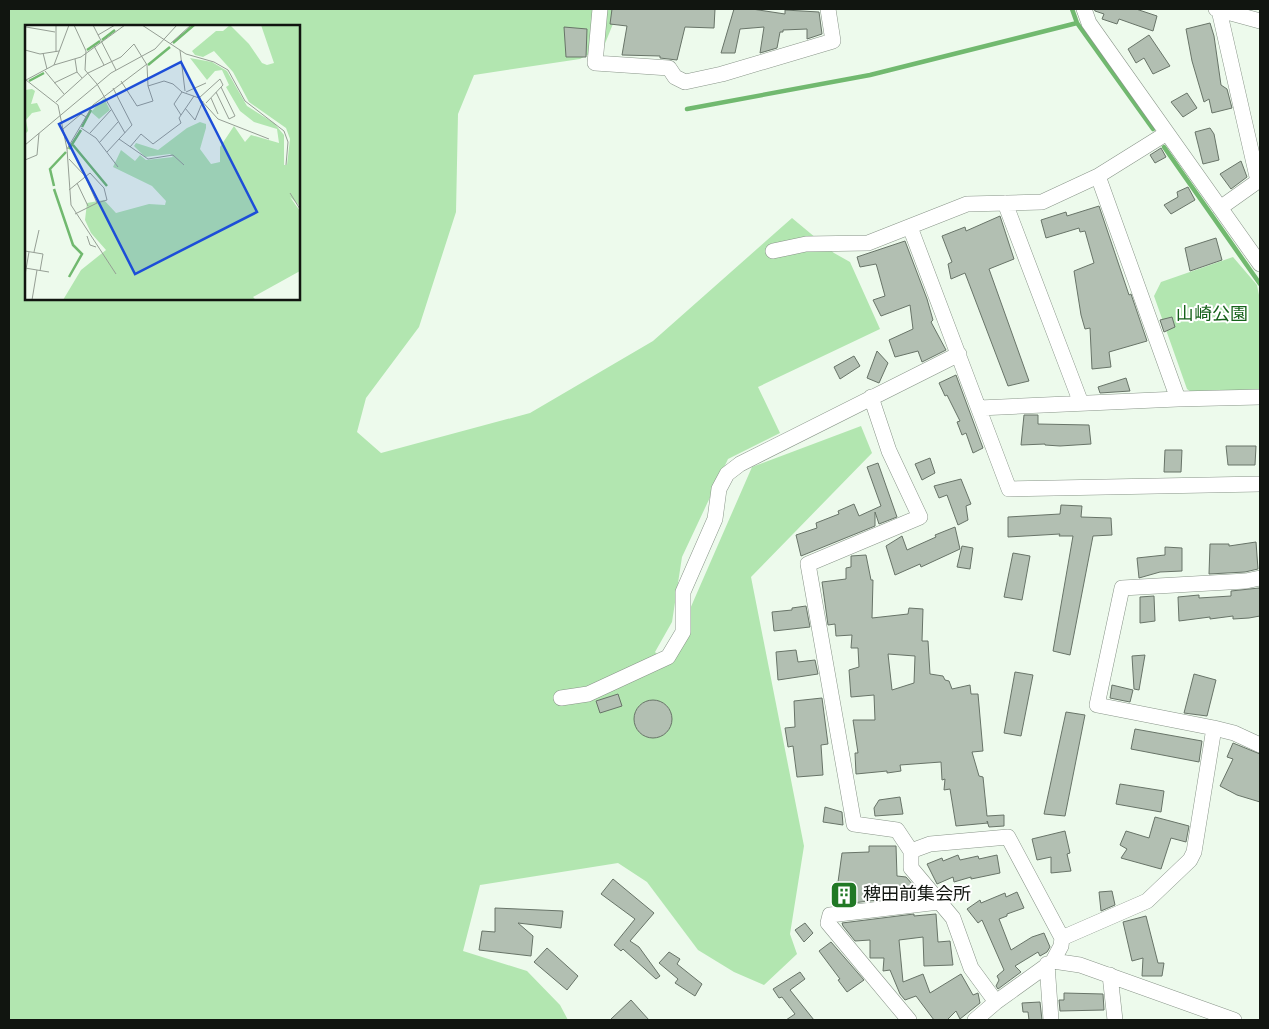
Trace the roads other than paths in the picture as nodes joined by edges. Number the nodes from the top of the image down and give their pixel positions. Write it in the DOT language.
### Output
graph roads {
  1 [pos="600,9"];
  2 [pos="828,9"];
  3 [pos="1084,9"];
  4 [pos="1217,9"];
  5 [pos="1260,21"];
  6 [pos="1167,133"];
  7 [pos="1098,176"];
  8 [pos="1005,203"];
  9 [pos="1220,208"];
  10 [pos="910,227"];
  11 [pos="773,251"];
  12 [pos="1260,264"];
  13 [pos="959,354"];
  14 [pos="871,397"];
  15 [pos="1260,397"];
  16 [pos="1178,399"];
  17 [pos="1081,403"];
  18 [pos="979,408"];
  19 [pos="1260,484"];
  20 [pos="1260,578"];
  21 [pos="562,698"];
  22 [pos="1214,728"];
  23 [pos="1260,745"];
  24 [pos="911,851"];
  25 [pos="939,902"];
  26 [pos="1062,938"];
  27 [pos="1050,962"];
  28 [pos="1110,975"];
  29 [pos="996,1002"];
  30 [pos="909,1020"];
  31 [pos="975,1020"];
  32 [pos="1051,1020"];
  33 [pos="1115,1020"];
  34 [pos="1234,1020"];
  1 -- 2 [label="street"];
  3 -- 6 [label="street"];
  4 -- 5 [label="street"];
  4 -- 9 [label="street"];
  6 -- 7 [label="street"];
  6 -- 9 [label="street"];
  7 -- 8 [label="street"];
  7 -- 16 [label="street"];
  8 -- 10 [label="street"];
  8 -- 17 [label="street"];
  9 -- 12 [label="street"];
  10 -- 11 [label="street"];
  10 -- 13 [label="street"];
  13 -- 14 [label="street"];
  13 -- 18 [label="street"];
  14 -- 21 [label="street"];
  14 -- 24 [label="street"];
  15 -- 16 [label="street"];
  16 -- 17 [label="street"];
  17 -- 18 [label="street"];
  18 -- 19 [label="street"];
  20 -- 22 [label="street"];
  22 -- 23 [label="street"];
  22 -- 26 [label="street"];
  24 -- 25 [label="street"];
  24 -- 26 [label="street"];
  25 -- 29 [label="street"];
  25 -- 30 [label="street"];
  26 -- 27 [label="street"];
  27 -- 28 [label="street"];
  27 -- 29 [label="street"];
  27 -- 32 [label="street"];
  28 -- 33 [label="street"];
  28 -- 34 [label="street"];
  29 -- 31 [label="street"];
}
